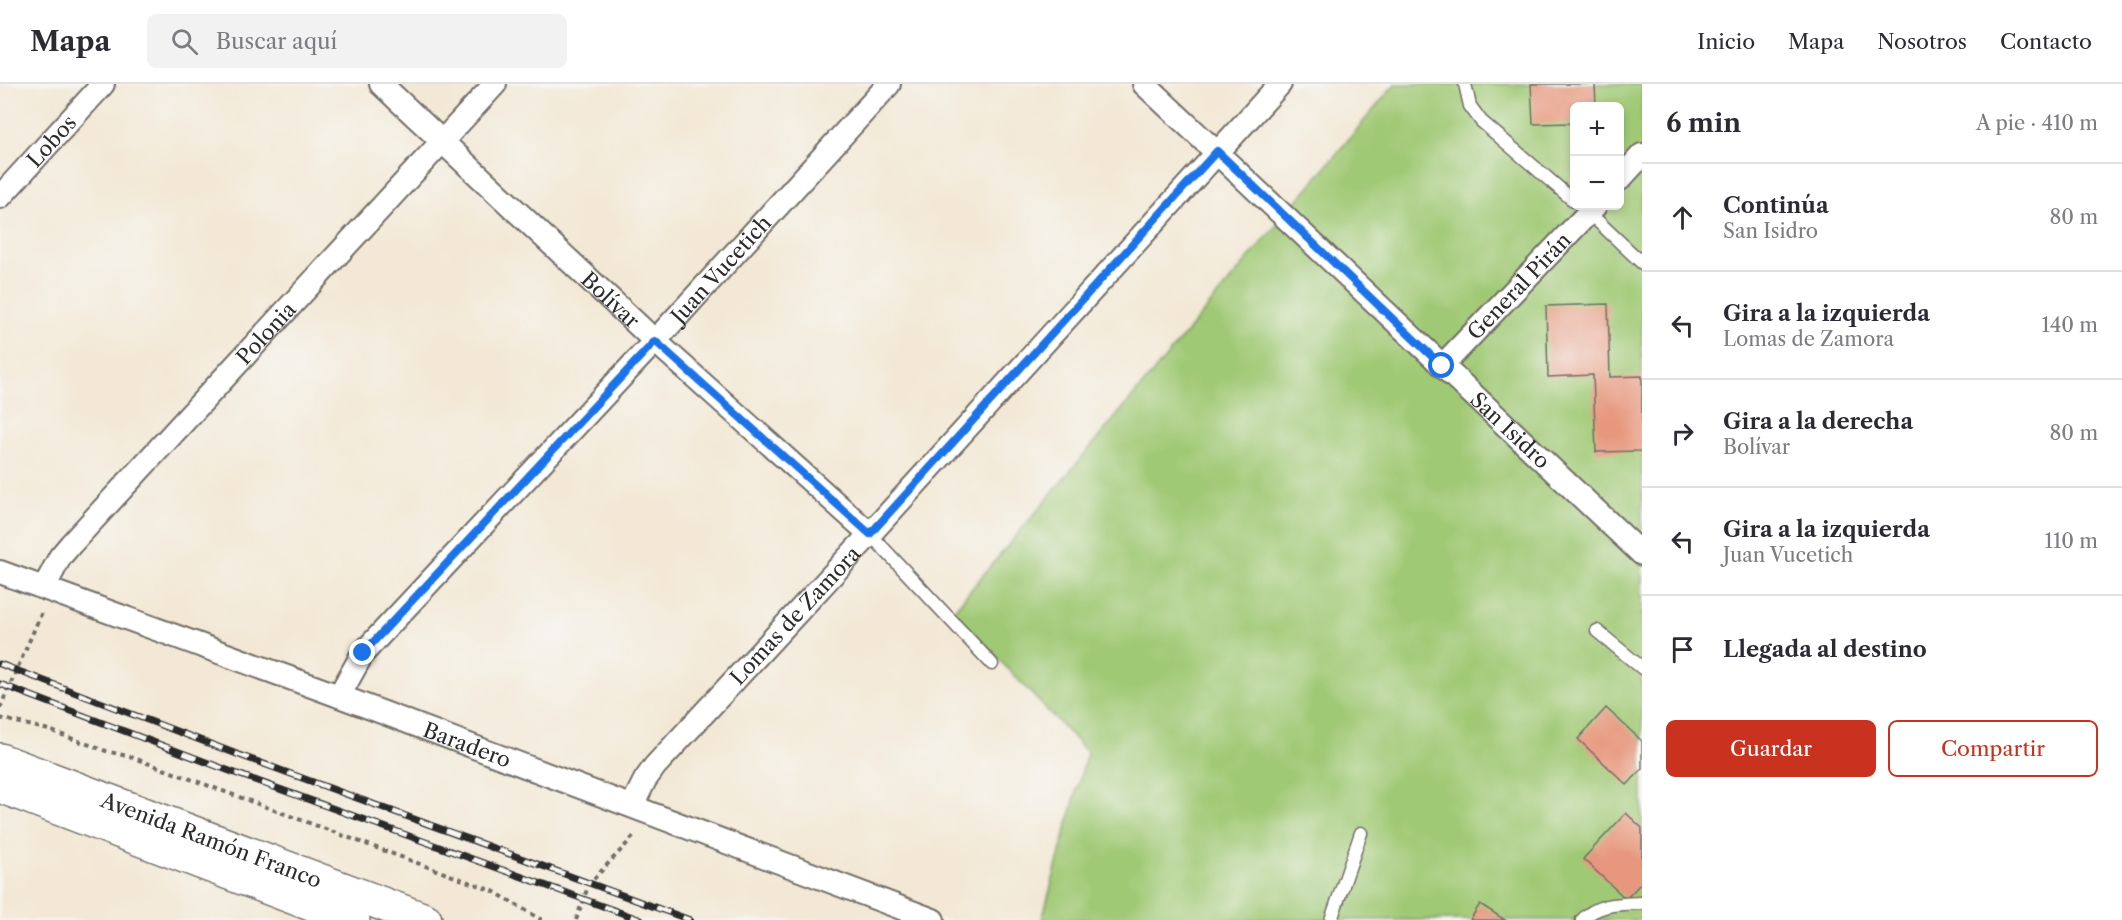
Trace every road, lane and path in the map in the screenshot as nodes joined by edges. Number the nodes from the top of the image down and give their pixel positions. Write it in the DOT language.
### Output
graph roads {
  1 [pos="103,84"];
  2 [pos="381,84"];
  3 [pos="495,84"];
  4 [pos="889,84"];
  5 [pos="1144,84"];
  6 [pos="1280,84"];
  7 [pos="1465,84"];
  8 [pos="442,141"];
  9 [pos="1217,151"];
  10 [pos="1642,155"];
  11 [pos="1624,175"];
  12 [pos="2,194"];
  13 [pos="1570,194"];
  14 [pos="1581,210"];
  15 [pos="1589,210"];
  16 [pos="1642,263"];
  17 [pos="655,341"];
  18 [pos="1442,366"];
  19 [pos="870,534"];
  20 [pos="1642,554"];
  21 [pos="0,572"];
  22 [pos="47,590"];
  23 [pos="1597,631"];
  24 [pos="992,664"];
  25 [pos="1642,668"];
  26 [pos="339,696"];
  27 [pos="0,708"];
  28 [pos="0,718"];
  29 [pos="2,777"];
  30 [pos="632,806"];
  31 [pos="654,815"];
  32 [pos="1361,833"];
  33 [pos="1642,903"];
  34 [pos="353,920"];
  35 [pos="425,920"];
  36 [pos="542,920"];
  37 [pos="576,920"];
  38 [pos="933,920"];
  39 [pos="1331,920"];
  40 [pos="1582,920"];
  1 -- 12 [label="street, Lobos"];
  2 -- 8 [label="street, Bolívar"];
  3 -- 8 [label="street, Polonia"];
  4 -- 17 [label="street, Juan Vucetich"];
  5 -- 9 [label="street, San Isidro"];
  6 -- 9 [label="street, Lomas de Zamora"];
  7 -- 13 [label="lane"];
  8 -- 17 [label="street, Bolívar"];
  8 -- 22 [label="street, Polonia"];
  9 -- 18 [label="street, San Isidro"];
  9 -- 19 [label="street, Lomas de Zamora"];
  10 -- 11 [label="street"];
  14 -- 18 [label="street, General Pirán"];
  15 -- 16 [label="lane"];
  17 -- 19 [label="street, Bolívar"];
  17 -- 26 [label="street, Juan Vucetich"];
  18 -- 20 [label="street, San Isidro"];
  19 -- 24 [label="lane"];
  19 -- 30 [label="street, Lomas de Zamora"];
  21 -- 22 [label="street, Baradero"];
  22 -- 26 [label="street, Baradero"];
  22 -- 27 [label="path"];
  23 -- 25 [label="lane"];
  26 -- 30 [label="street, Baradero"];
  28 -- 36 [label="path"];
  29 -- 34 [label="main road, Avenida Ramón Franco"];
  29 -- 35 [label="main road, Avenida Ramón Franco"];
  30 -- 31 [label="street, Baradero"];
  31 -- 37 [label="path"];
  31 -- 38 [label="street, Baradero"];
  32 -- 39 [label="lane"];
  33 -- 40 [label="lane"];
}
